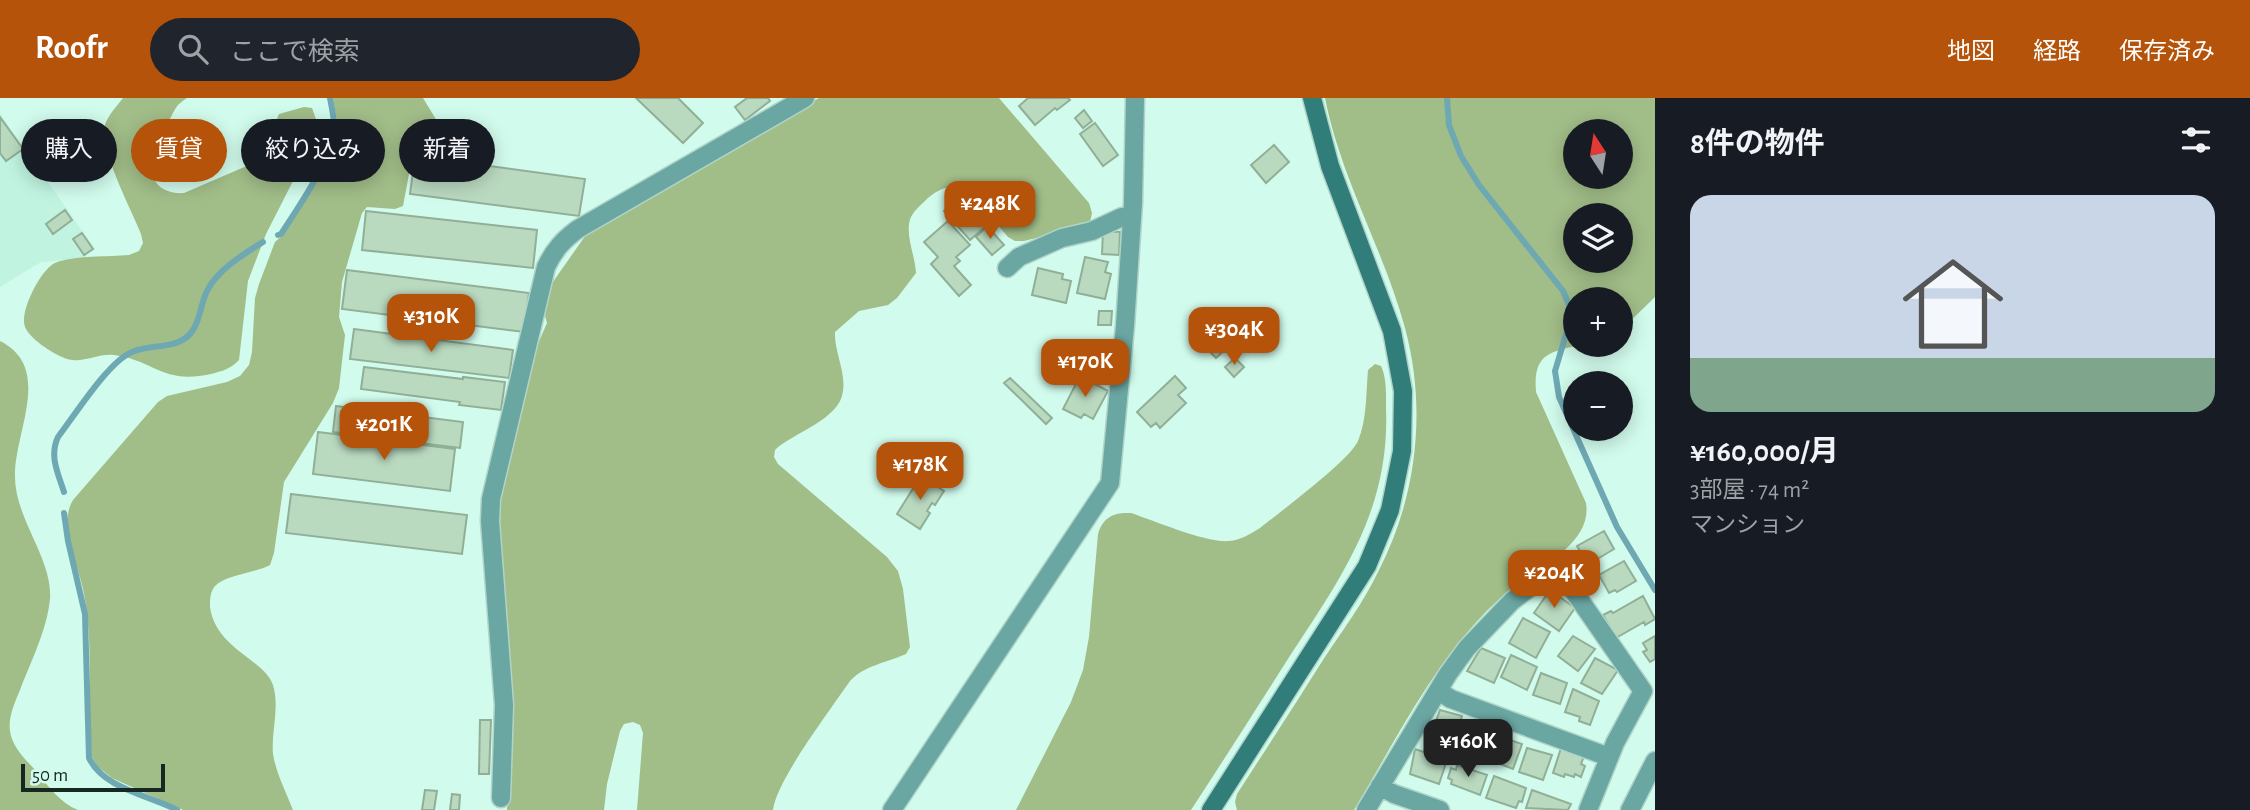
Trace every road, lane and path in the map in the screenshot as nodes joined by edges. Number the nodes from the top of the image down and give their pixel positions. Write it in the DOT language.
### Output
graph roads {
  1 [pos="805,98"];
  2 [pos="1135,98"];
  3 [pos="1312,98"];
  4 [pos="1132,217"];
  5 [pos="1007,268"];
  6 [pos="1438,691"];
  7 [pos="1609,757"];
  8 [pos="1655,761"];
  9 [pos="1380,786"];
  10 [pos="501,798"];
  11 [pos="892,810"];
  12 [pos="1211,810"];
  13 [pos="1366,810"];
  14 [pos="1440,810"];
  15 [pos="1588,810"];
  16 [pos="1630,810"];
  1 -- 10 [label="street"];
  2 -- 4 [label="street"];
  3 -- 12 [label="street"];
  4 -- 5 [label="street"];
  4 -- 11 [label="street"];
  6 -- 7 [label="street"];
  6 -- 7 [label="street"];
  6 -- 9 [label="street"];
  7 -- 15 [label="street"];
  8 -- 16 [label="street"];
  9 -- 13 [label="street"];
  9 -- 14 [label="street"];
}
